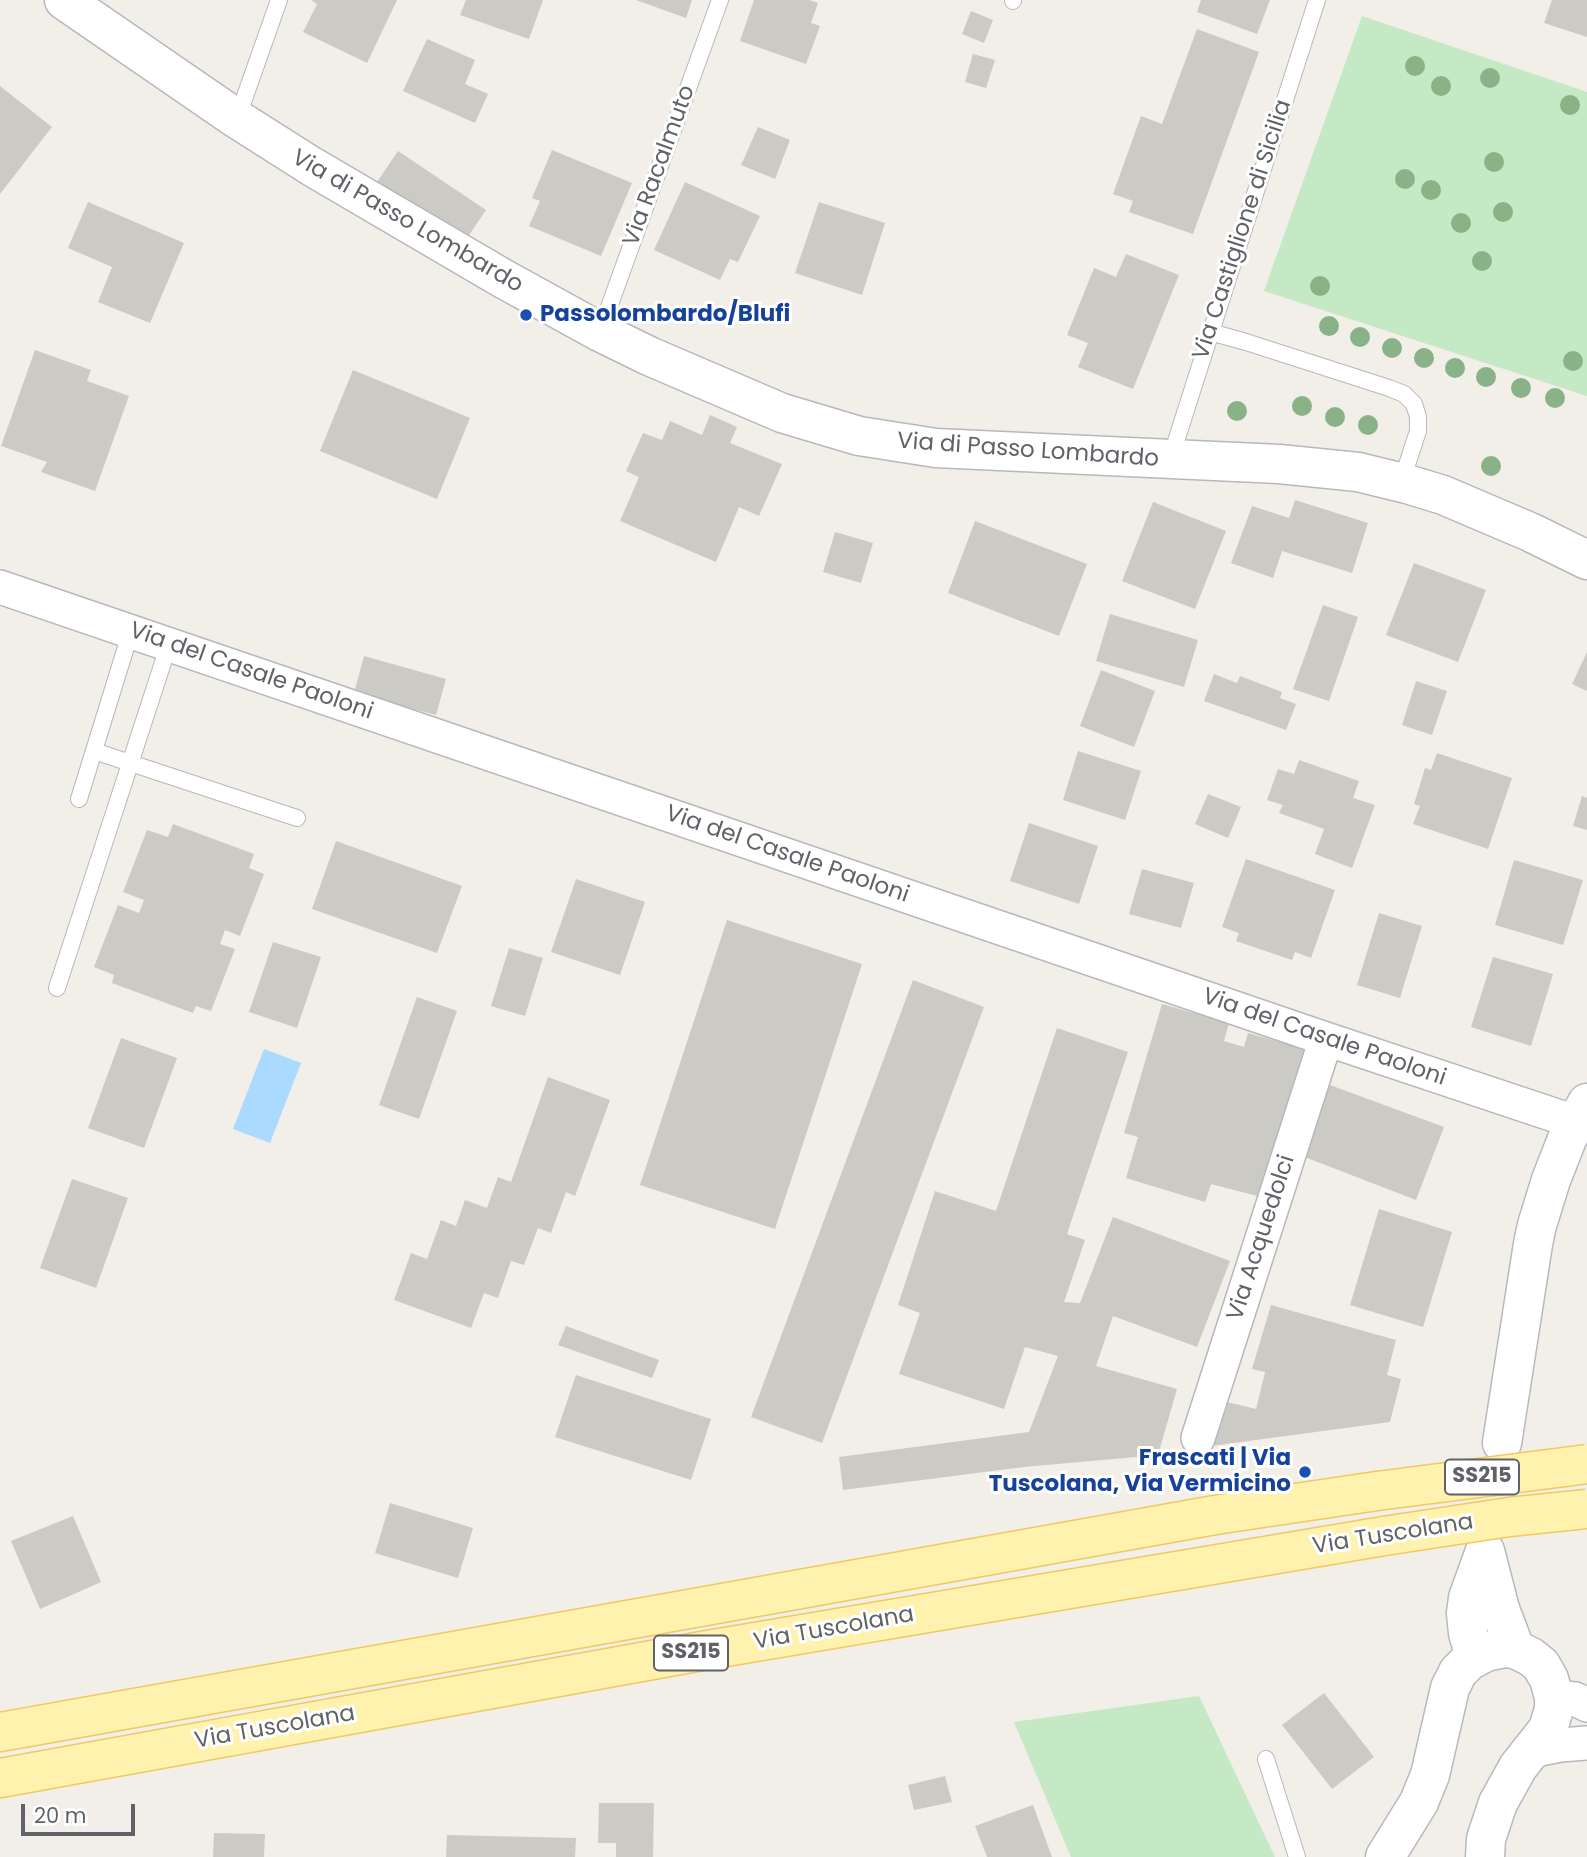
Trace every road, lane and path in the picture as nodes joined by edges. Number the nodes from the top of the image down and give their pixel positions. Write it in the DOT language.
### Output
graph roads {
  1 [pos="64,0"];
  2 [pos="279,0"];
  3 [pos="720,0"];
  4 [pos="1317,0"];
  5 [pos="237,119"];
  6 [pos="600,332"];
  7 [pos="1210,332"];
  8 [pos="1170,460"];
  9 [pos="1401,483"];
  10 [pos="1587,561"];
  11 [pos="0,587"];
  12 [pos="131,631"];
  13 [pos="169,644"];
  14 [pos="94,751"];
  15 [pos="130,763"];
  16 [pos="79,799"];
  17 [pos="297,818"];
  18 [pos="57,988"];
  19 [pos="1326,1039"];
  20 [pos="1581,1113"];
  21 [pos="1198,1438"];
  22 [pos="1502,1443"];
  23 [pos="1587,1464"];
  24 [pos="1587,1509"];
  25 [pos="1515,1649"];
  26 [pos="1475,1657"];
  27 [pos="1570,1701"];
  28 [pos="0,1732"];
  29 [pos="1587,1743"];
  30 [pos="1530,1751"];
  31 [pos="1266,1759"];
  32 [pos="0,1778"];
  33 [pos="1297,1857"];
  34 [pos="1385,1857"];
  35 [pos="1485,1857"];
  1 -- 5 [label="street, Via di Passo Lombardo"];
  2 -- 5 [label="lane"];
  3 -- 6 [label="lane, Via Racalmuto"];
  4 -- 7 [label="lane, Via Castiglione di Sicilia"];
  5 -- 6 [label="street, Via di Passo Lombardo"];
  6 -- 8 [label="street, Via di Passo Lombardo"];
  7 -- 8 [label="lane, Via Castiglione di Sicilia"];
  7 -- 9 [label="lane"];
  8 -- 9 [label="street, Via di Passo Lombardo"];
  9 -- 10 [label="street, Via di Passo Lombardo"];
  11 -- 12 [label="street, Via del Casale Paoloni"];
  12 -- 13 [label="street, Via del Casale Paoloni"];
  12 -- 14 [label="lane"];
  13 -- 15 [label="lane"];
  13 -- 19 [label="street, Via del Casale Paoloni"];
  14 -- 15 [label="lane"];
  14 -- 16 [label="lane"];
  15 -- 17 [label="lane"];
  15 -- 18 [label="lane"];
  19 -- 20 [label="street, Via del Casale Paoloni"];
  19 -- 21 [label="street, Via Acquedolci"];
  20 -- 22 [label="street"];
  23 -- 28 [label="main road, Via Tuscolana / SS215, bridge"];
  24 -- 32 [label="main road, Via Tuscolana / SS215, bridge"];
  25 -- 26 [label="street"];
  25 -- 26 [label="street"];
  25 -- 27 [label="street"];
  26 -- 34 [label="street"];
  27 -- 30 [label="street"];
  29 -- 30 [label="street"];
  30 -- 35 [label="street"];
  31 -- 33 [label="lane"];
}
